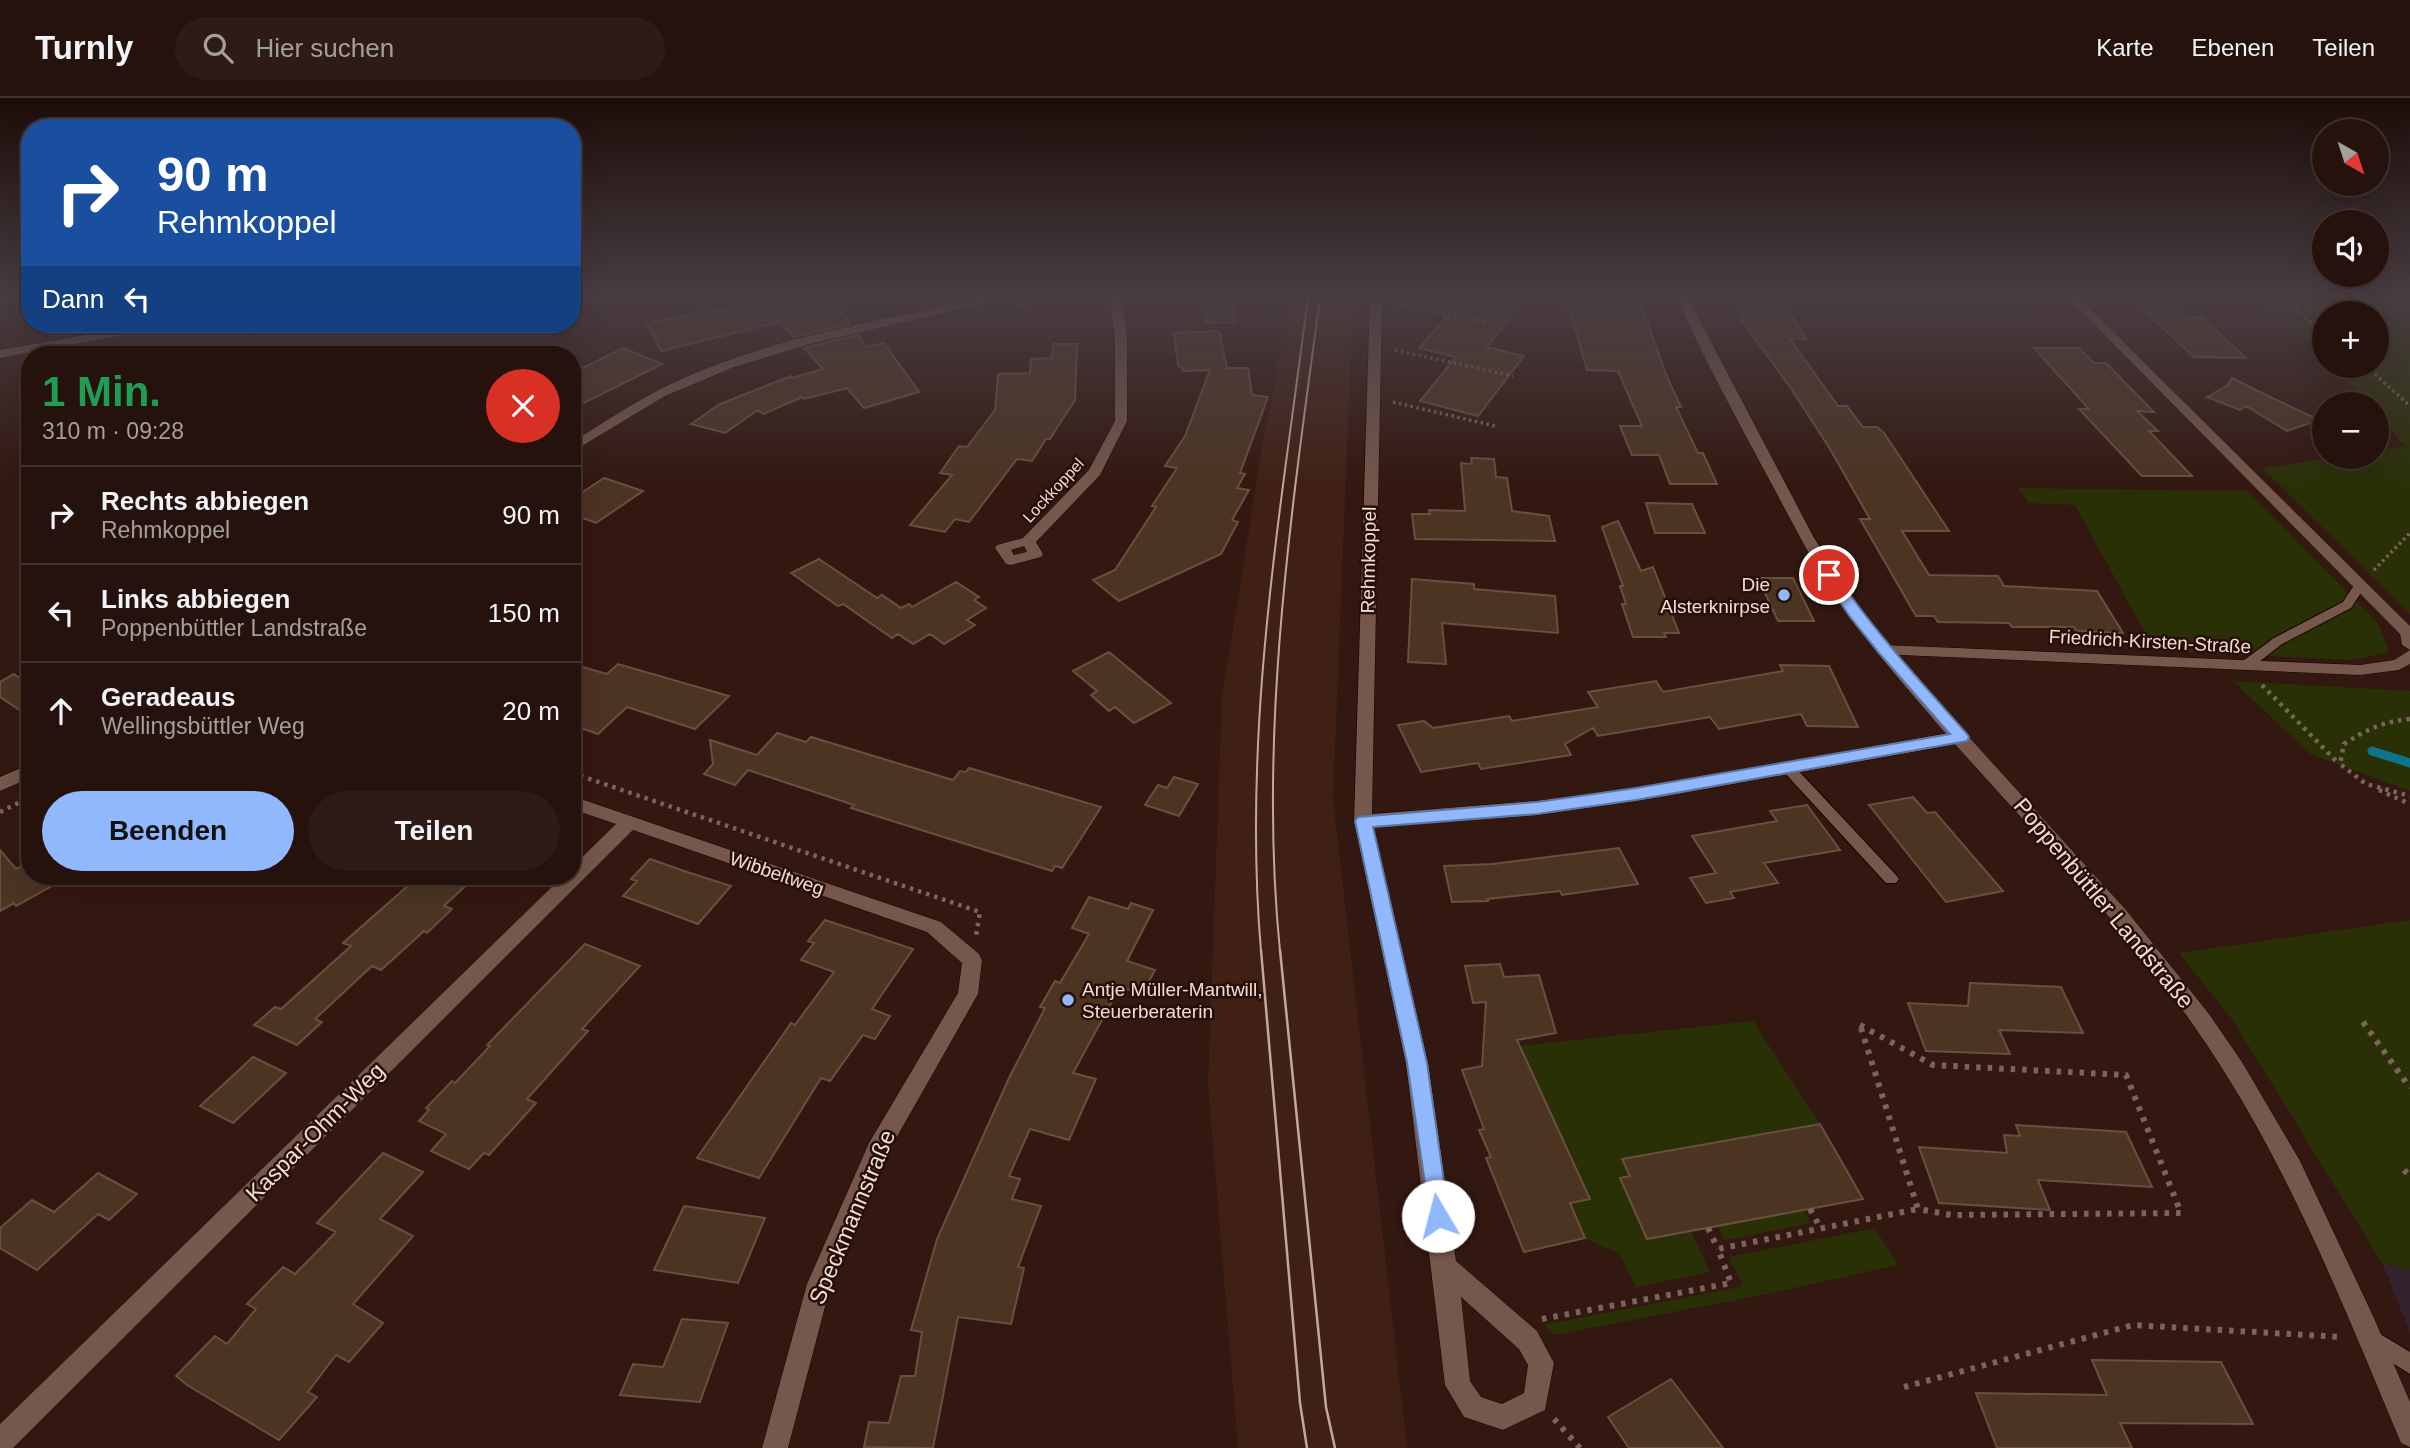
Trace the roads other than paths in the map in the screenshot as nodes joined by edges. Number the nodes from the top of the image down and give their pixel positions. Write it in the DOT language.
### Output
graph roads {
  1 [pos="739,361"];
  2 [pos="1121,361"];
  3 [pos="1373,361"];
  4 [pos="1714,361"];
  5 [pos="2136,361"];
  6 [pos="581,442"];
  7 [pos="1028,541"];
  8 [pos="2360,585"];
  9 [pos="2410,645"];
  10 [pos="1884,650"];
  11 [pos="2410,656"];
  12 [pos="2245,666"];
  13 [pos="1961,737"];
  14 [pos="1788,768"];
  15 [pos="21,774"];
  16 [pos="0,785"];
  17 [pos="581,805"];
  18 [pos="1363,821"];
  19 [pos="630,822"];
  20 [pos="581,870"];
  21 [pos="1891,879"];
  22 [pos="566,885"];
  23 [pos="972,960"];
  24 [pos="1445,1267"];
  25 [pos="2371,1339"];
  26 [pos="2410,1364"];
  27 [pos="2410,1434"];
  28 [pos="0,1442"];
  29 [pos="775,1448"];
  1 -- 6 [label="street"];
  2 -- 7 [label="street, Lockkoppel"];
  3 -- 18 [label="street, Rehmkoppel"];
  4 -- 10 [label="street, Poppenbüttler Landstraße"];
  5 -- 8 [label="street"];
  8 -- 9 [label="street"];
  8 -- 12 [label="lane"];
  10 -- 12 [label="street, Friedrich-Kirsten-Straße"];
  10 -- 13 [label="street, Poppenbüttler Landstraße"];
  11 -- 12 [label="street, Friedrich-Kirsten-Straße"];
  13 -- 14 [label="street"];
  13 -- 25 [label="street, Poppenbüttler Landstraße"];
  14 -- 18 [label="street"];
  14 -- 21 [label="lane"];
  15 -- 16 [label="street"];
  17 -- 19 [label="street, Wibbeltweg"];
  18 -- 24 [label="street, Rehmkoppel"];
  19 -- 20 [label="street, Kaspar-Ohm-Weg"];
  19 -- 23 [label="street, Wibbeltweg"];
  22 -- 28 [label="street, Kaspar-Ohm-Weg"];
  23 -- 29 [label="street, Speckmannstraße"];
  24 -- 24 [label="street, Rehmkoppel"];
  25 -- 26 [label="lane"];
  25 -- 27 [label="street, Poppenbüttler Landstraße"];
}
